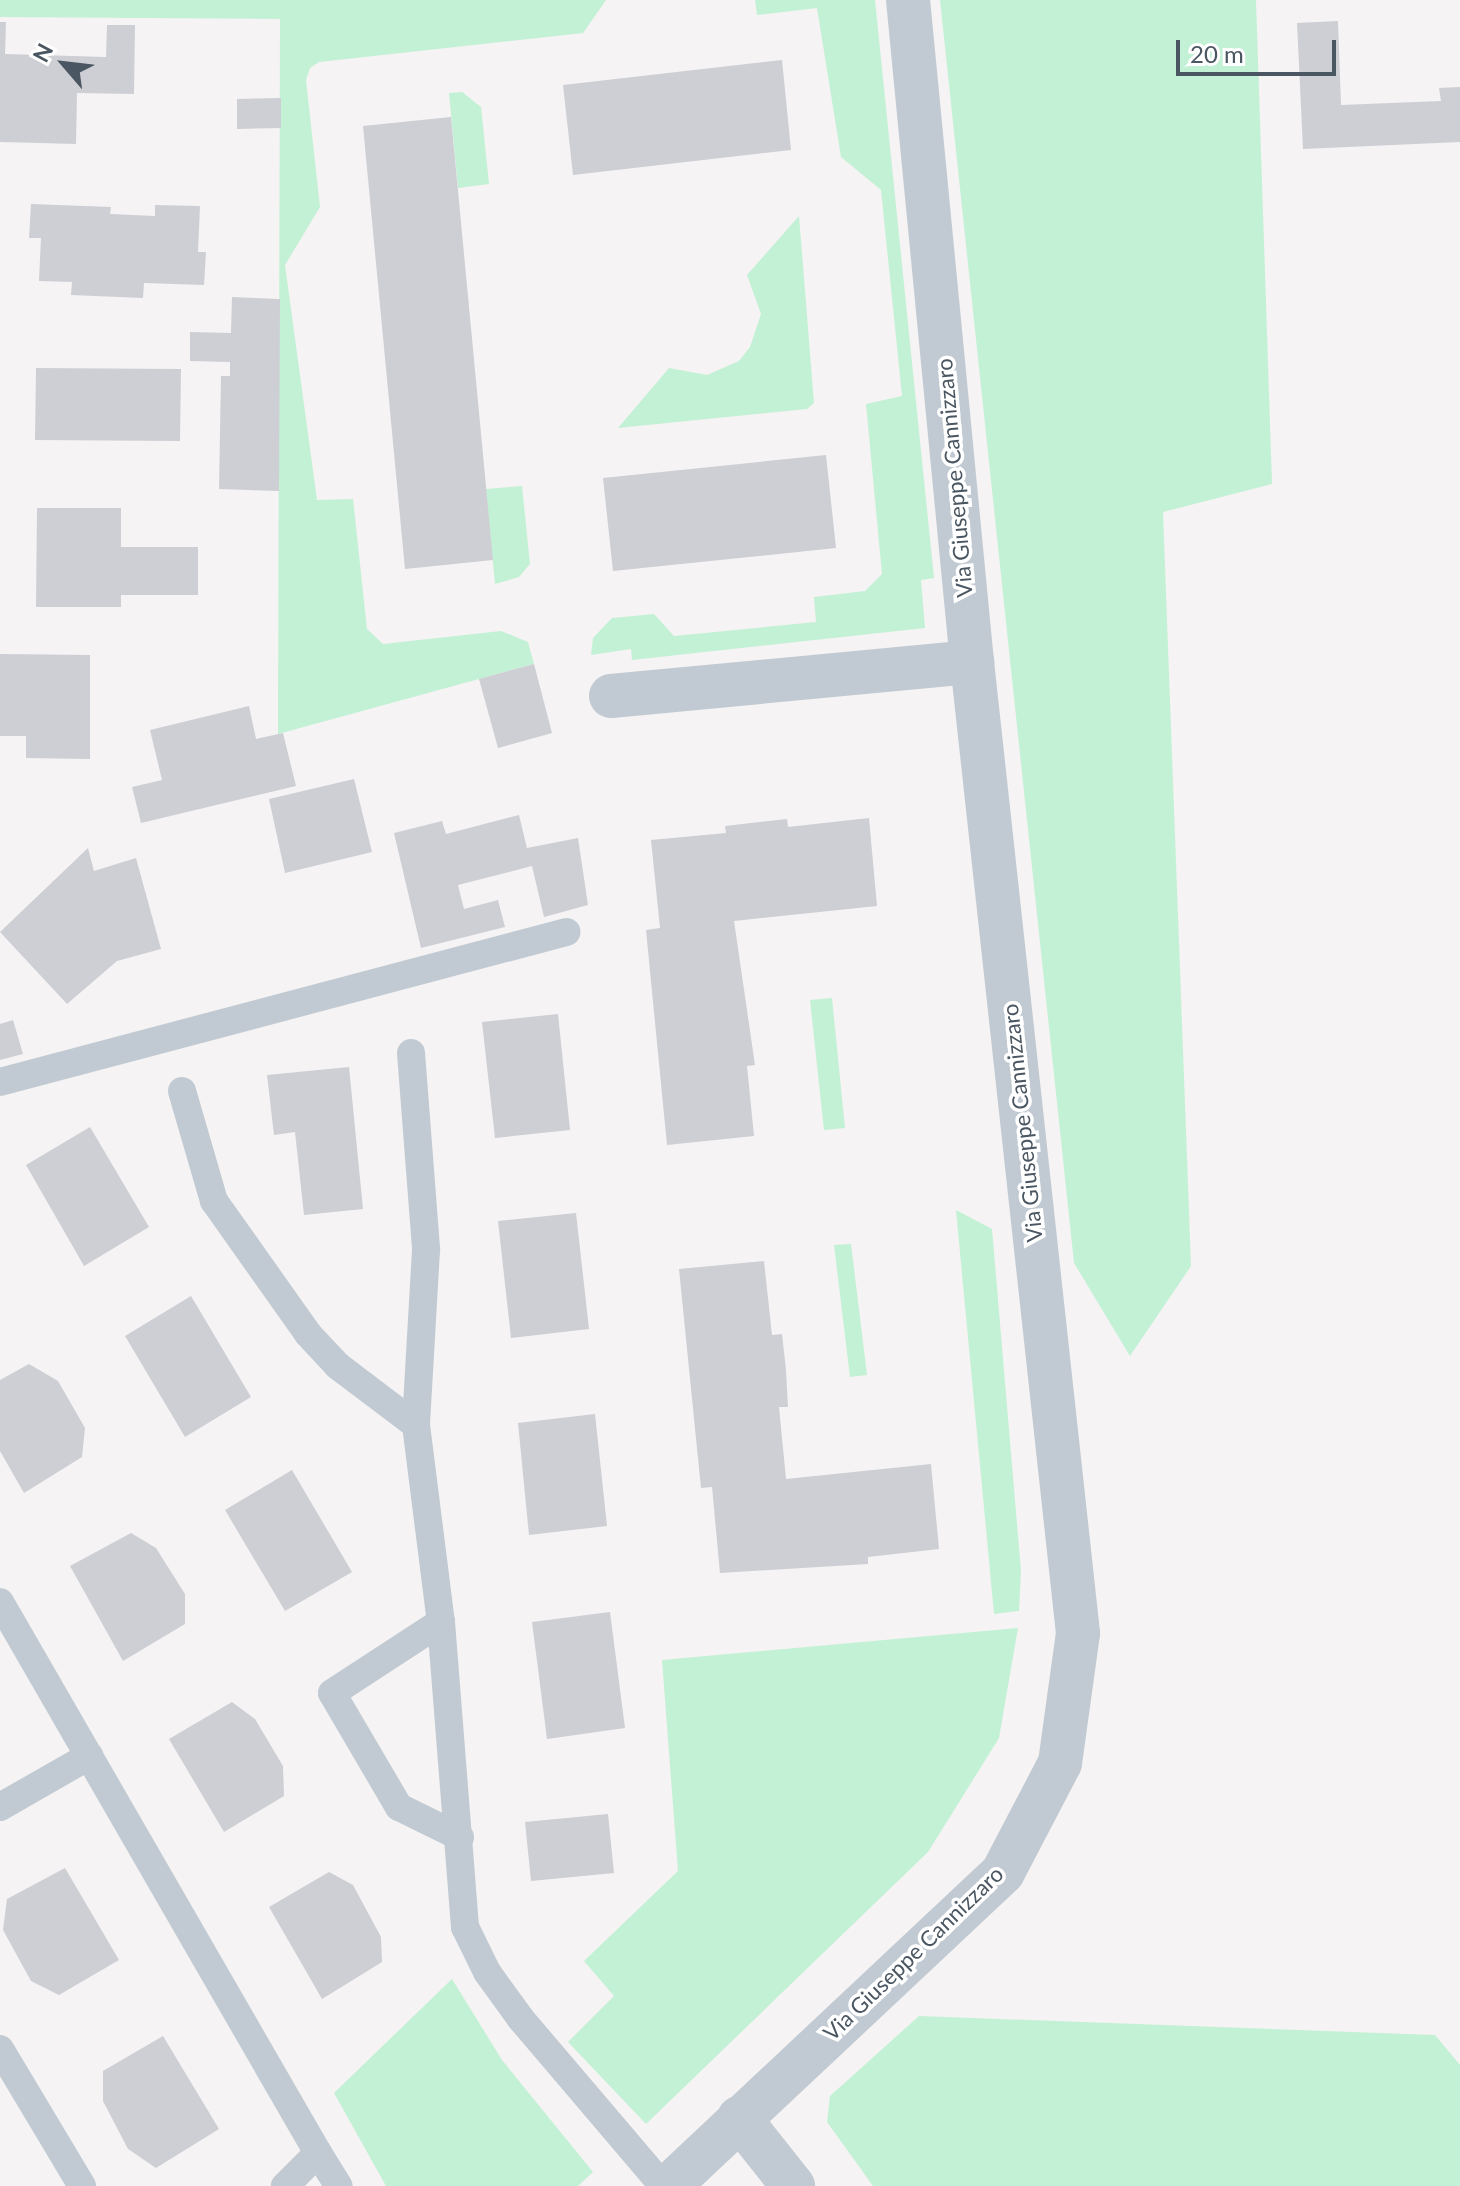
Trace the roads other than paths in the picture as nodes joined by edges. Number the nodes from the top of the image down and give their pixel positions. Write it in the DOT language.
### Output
graph roads {
  1 [pos="908,0"];
  2 [pos="972,662"];
  3 [pos="611,696"];
  4 [pos="566,932"];
  5 [pos="411,1053"];
  6 [pos="0,1082"];
  7 [pos="182,1091"];
  8 [pos="416,1425"];
  9 [pos="0,1602"];
  10 [pos="441,1622"];
  11 [pos="89,1756"];
  12 [pos="0,1807"];
  13 [pos="460,1837"];
  14 [pos="0,2049"];
  15 [pos="739,2118"];
  16 [pos="318,2153"];
  17 [pos="82,2186"];
  18 [pos="285,2186"];
  19 [pos="339,2186"];
  20 [pos="666,2186"];
  21 [pos="793,2186"];
  1 -- 2 [label="street, Via Giuseppe Cannizzaro"];
  2 -- 3 [label="street"];
  2 -- 15 [label="street, Via Giuseppe Cannizzaro"];
  4 -- 6 [label="lane"];
  5 -- 8 [label="lane"];
  7 -- 8 [label="lane"];
  8 -- 10 [label="lane"];
  9 -- 11 [label="lane"];
  10 -- 13 [label="lane"];
  10 -- 13 [label="lane"];
  11 -- 12 [label="lane"];
  11 -- 16 [label="lane"];
  13 -- 20 [label="lane"];
  14 -- 17 [label="lane"];
  15 -- 20 [label="street, Via Giuseppe Cannizzaro"];
  15 -- 21 [label="street"];
  16 -- 18 [label="lane"];
  16 -- 19 [label="lane"];
}
